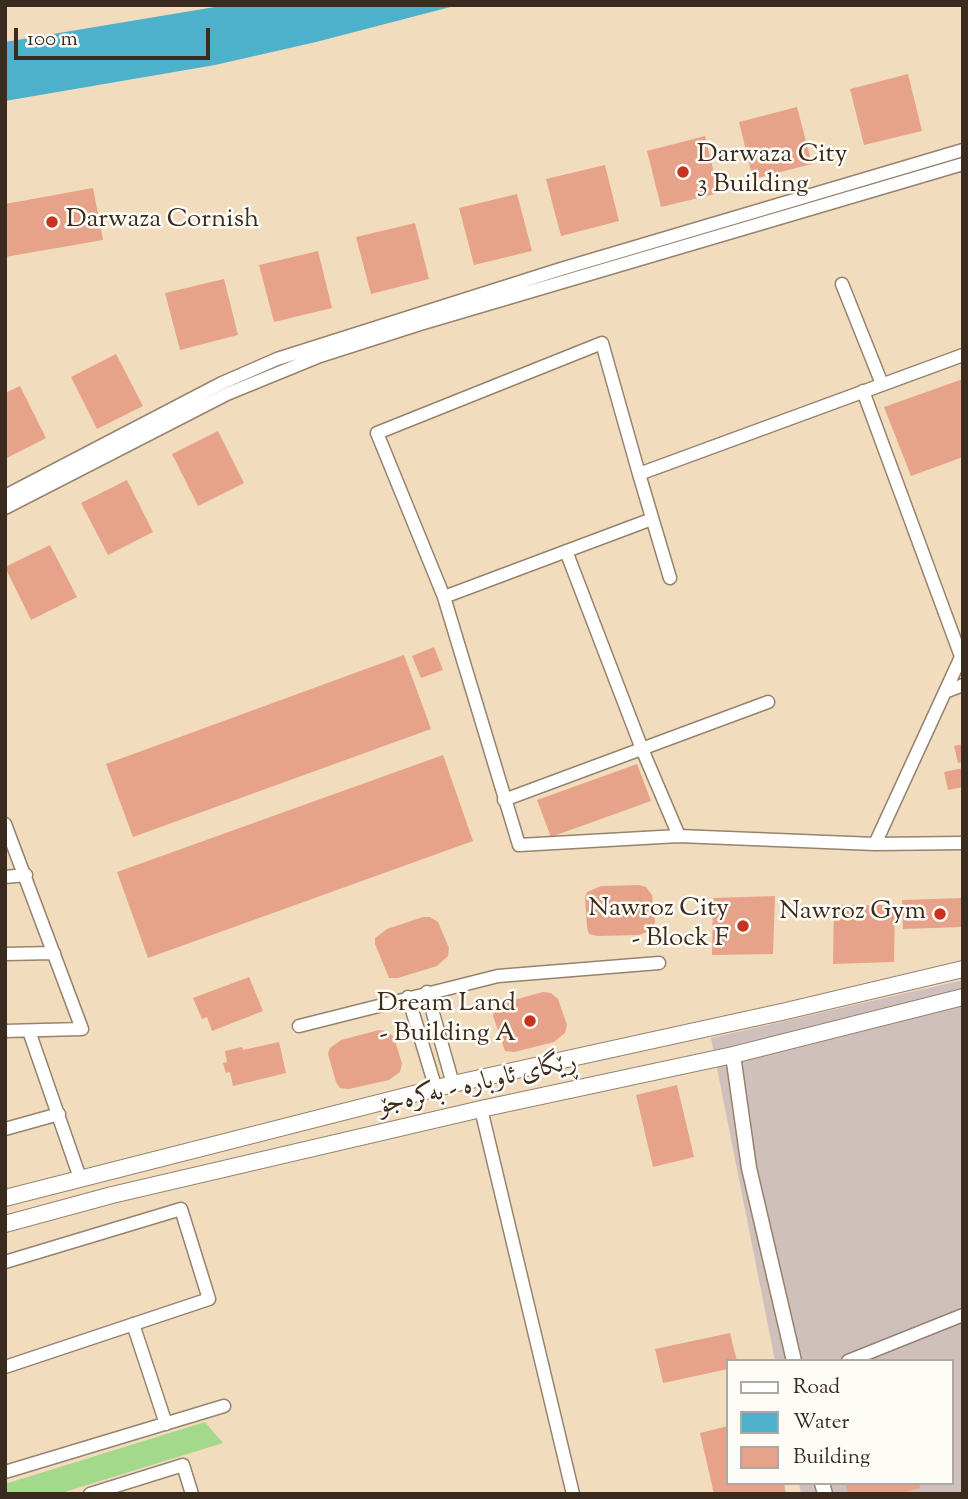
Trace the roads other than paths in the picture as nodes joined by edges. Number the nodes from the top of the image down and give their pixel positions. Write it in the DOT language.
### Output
graph roads {
  1 [pos="963,150"];
  2 [pos="963,164"];
  3 [pos="842,284"];
  4 [pos="963,355"];
  5 [pos="882,384"];
  6 [pos="863,391"];
  7 [pos="639,474"];
  8 [pos="5,496"];
  9 [pos="5,508"];
  10 [pos="652,519"];
  11 [pos="566,551"];
  12 [pos="670,578"];
  13 [pos="444,597"];
  14 [pos="962,660"];
  15 [pos="963,685"];
  16 [pos="945,692"];
  17 [pos="768,702"];
  18 [pos="642,749"];
  19 [pos="504,800"];
  20 [pos="5,824"];
  21 [pos="679,836"];
  22 [pos="963,843"];
  23 [pos="875,844"];
  24 [pos="26,875"];
  25 [pos="5,877"];
  26 [pos="54,953"];
  27 [pos="5,954"];
  28 [pos="659,963"];
  29 [pos="963,969"];
  30 [pos="427,992"];
  31 [pos="408,997"];
  32 [pos="963,997"];
  33 [pos="299,1026"];
  34 [pos="5,1031"];
  35 [pos="29,1031"];
  36 [pos="733,1055"];
  37 [pos="453,1084"];
  38 [pos="436,1088"];
  39 [pos="481,1109"];
  40 [pos="60,1114"];
  41 [pos="5,1129"];
  42 [pos="148,1160"];
  43 [pos="107,1171"];
  44 [pos="80,1178"];
  45 [pos="150,1186"];
  46 [pos="112,1195"];
  47 [pos="5,1198"];
  48 [pos="5,1224"];
  49 [pos="5,1262"];
  50 [pos="963,1315"];
  51 [pos="134,1324"];
  52 [pos="794,1359"];
  53 [pos="853,1359"];
  54 [pos="5,1367"];
  55 [pos="224,1406"];
  56 [pos="166,1424"];
  57 [pos="5,1472"];
  58 [pos="90,1494"];
  59 [pos="192,1494"];
  60 [pos="573,1494"];
  1 -- 8 [label="street"];
  2 -- 9 [label="street"];
  3 -- 5 [label="street"];
  4 -- 5 [label="street"];
  5 -- 6 [label="street"];
  6 -- 7 [label="street"];
  6 -- 14 [label="street"];
  7 -- 10 [label="street"];
  7 -- 13 [label="street"];
  10 -- 11 [label="street"];
  10 -- 12 [label="street"];
  11 -- 13 [label="street"];
  11 -- 18 [label="street"];
  13 -- 19 [label="street"];
  14 -- 16 [label="street"];
  15 -- 16 [label="street"];
  16 -- 23 [label="street"];
  17 -- 18 [label="street"];
  18 -- 19 [label="street"];
  18 -- 21 [label="street"];
  19 -- 21 [label="street"];
  20 -- 24 [label="street"];
  21 -- 23 [label="street"];
  22 -- 23 [label="street"];
  24 -- 25 [label="street"];
  24 -- 26 [label="street"];
  26 -- 27 [label="street"];
  26 -- 35 [label="street"];
  28 -- 30 [label="street"];
  29 -- 37 [label="main road"];
  30 -- 31 [label="street"];
  30 -- 37 [label="street"];
  31 -- 33 [label="street"];
  31 -- 38 [label="street"];
  32 -- 36 [label="main road, ڕێگای ئاوبارە - بەکرەجۆ"];
  34 -- 35 [label="street"];
  35 -- 40 [label="street"];
  36 -- 39 [label="main road, ڕێگای ئاوبارە - بەکرەجۆ"];
  36 -- 52 [label="street"];
  37 -- 38 [label="main road"];
  38 -- 42 [label="main road"];
  39 -- 45 [label="main road, ڕێگای ئاوبارە - بەکرەجۆ"];
  39 -- 60 [label="street"];
  40 -- 41 [label="street"];
  40 -- 44 [label="street"];
  42 -- 43 [label="main road"];
  42 -- 45 [label="main road"];
  43 -- 44 [label="main road"];
  43 -- 46 [label="main road"];
  44 -- 47 [label="main road"];
  45 -- 46 [label="main road, ڕێگای ئاوبارە - بەکرەجۆ"];
  46 -- 48 [label="main road, ڕێگای ئاوبارە - بەکرەجۆ"];
  49 -- 51 [label="street"];
  50 -- 53 [label="street"];
  51 -- 54 [label="street"];
  51 -- 56 [label="street"];
  55 -- 56 [label="street"];
  56 -- 57 [label="street"];
  58 -- 59 [label="street"];
}
